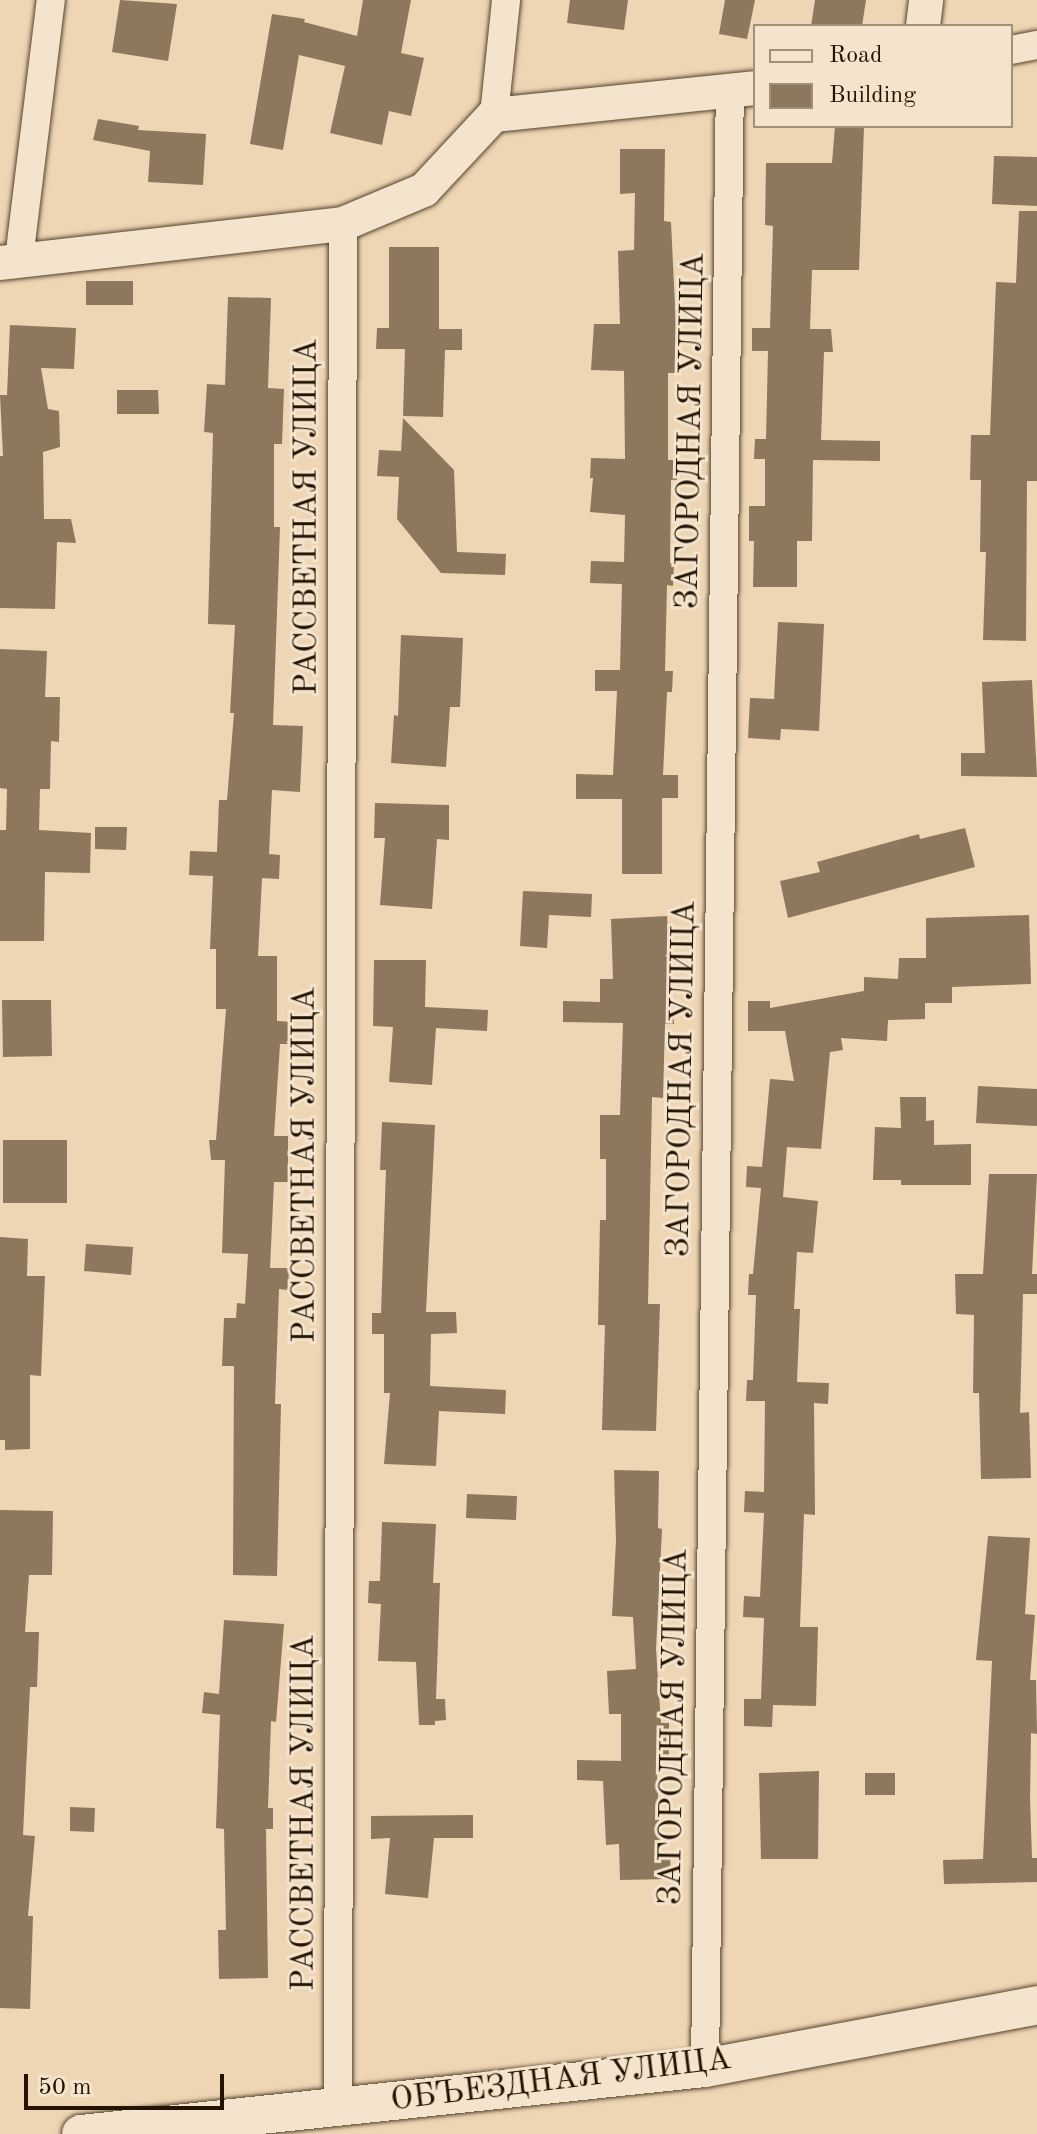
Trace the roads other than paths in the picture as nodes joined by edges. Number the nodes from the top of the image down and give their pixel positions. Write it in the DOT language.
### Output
graph roads {
  1 [pos="51,0"];
  2 [pos="506,0"];
  3 [pos="926,0"];
  4 [pos="923,24"];
  5 [pos="1037,45"];
  6 [pos="1013,50"];
  7 [pos="743,89"];
  8 [pos="494,115"];
  9 [pos="343,224"];
  10 [pos="10,261"];
  11 [pos="1037,2005"];
  12 [pos="705,2068"];
  13 [pos="338,2107"];
  14 [pos="81,2134"];
  1 -- 10 [label="street"];
  2 -- 8 [label="street"];
  3 -- 4 [label="street"];
  5 -- 6 [label="street"];
  7 -- 8 [label="street"];
  7 -- 12 [label="street, ЗАГОРОДНАЯ УЛИЦА"];
  8 -- 9 [label="street"];
  9 -- 10 [label="street"];
  9 -- 13 [label="street, РАССВЕТНАЯ УЛИЦА"];
  11 -- 12 [label="main road, ОБЪЕЗДНАЯ УЛИЦА"];
  12 -- 13 [label="main road, ОБЪЕЗДНАЯ УЛИЦА"];
  13 -- 14 [label="main road, ОБЪЕЗДНАЯ УЛИЦА"];
}
